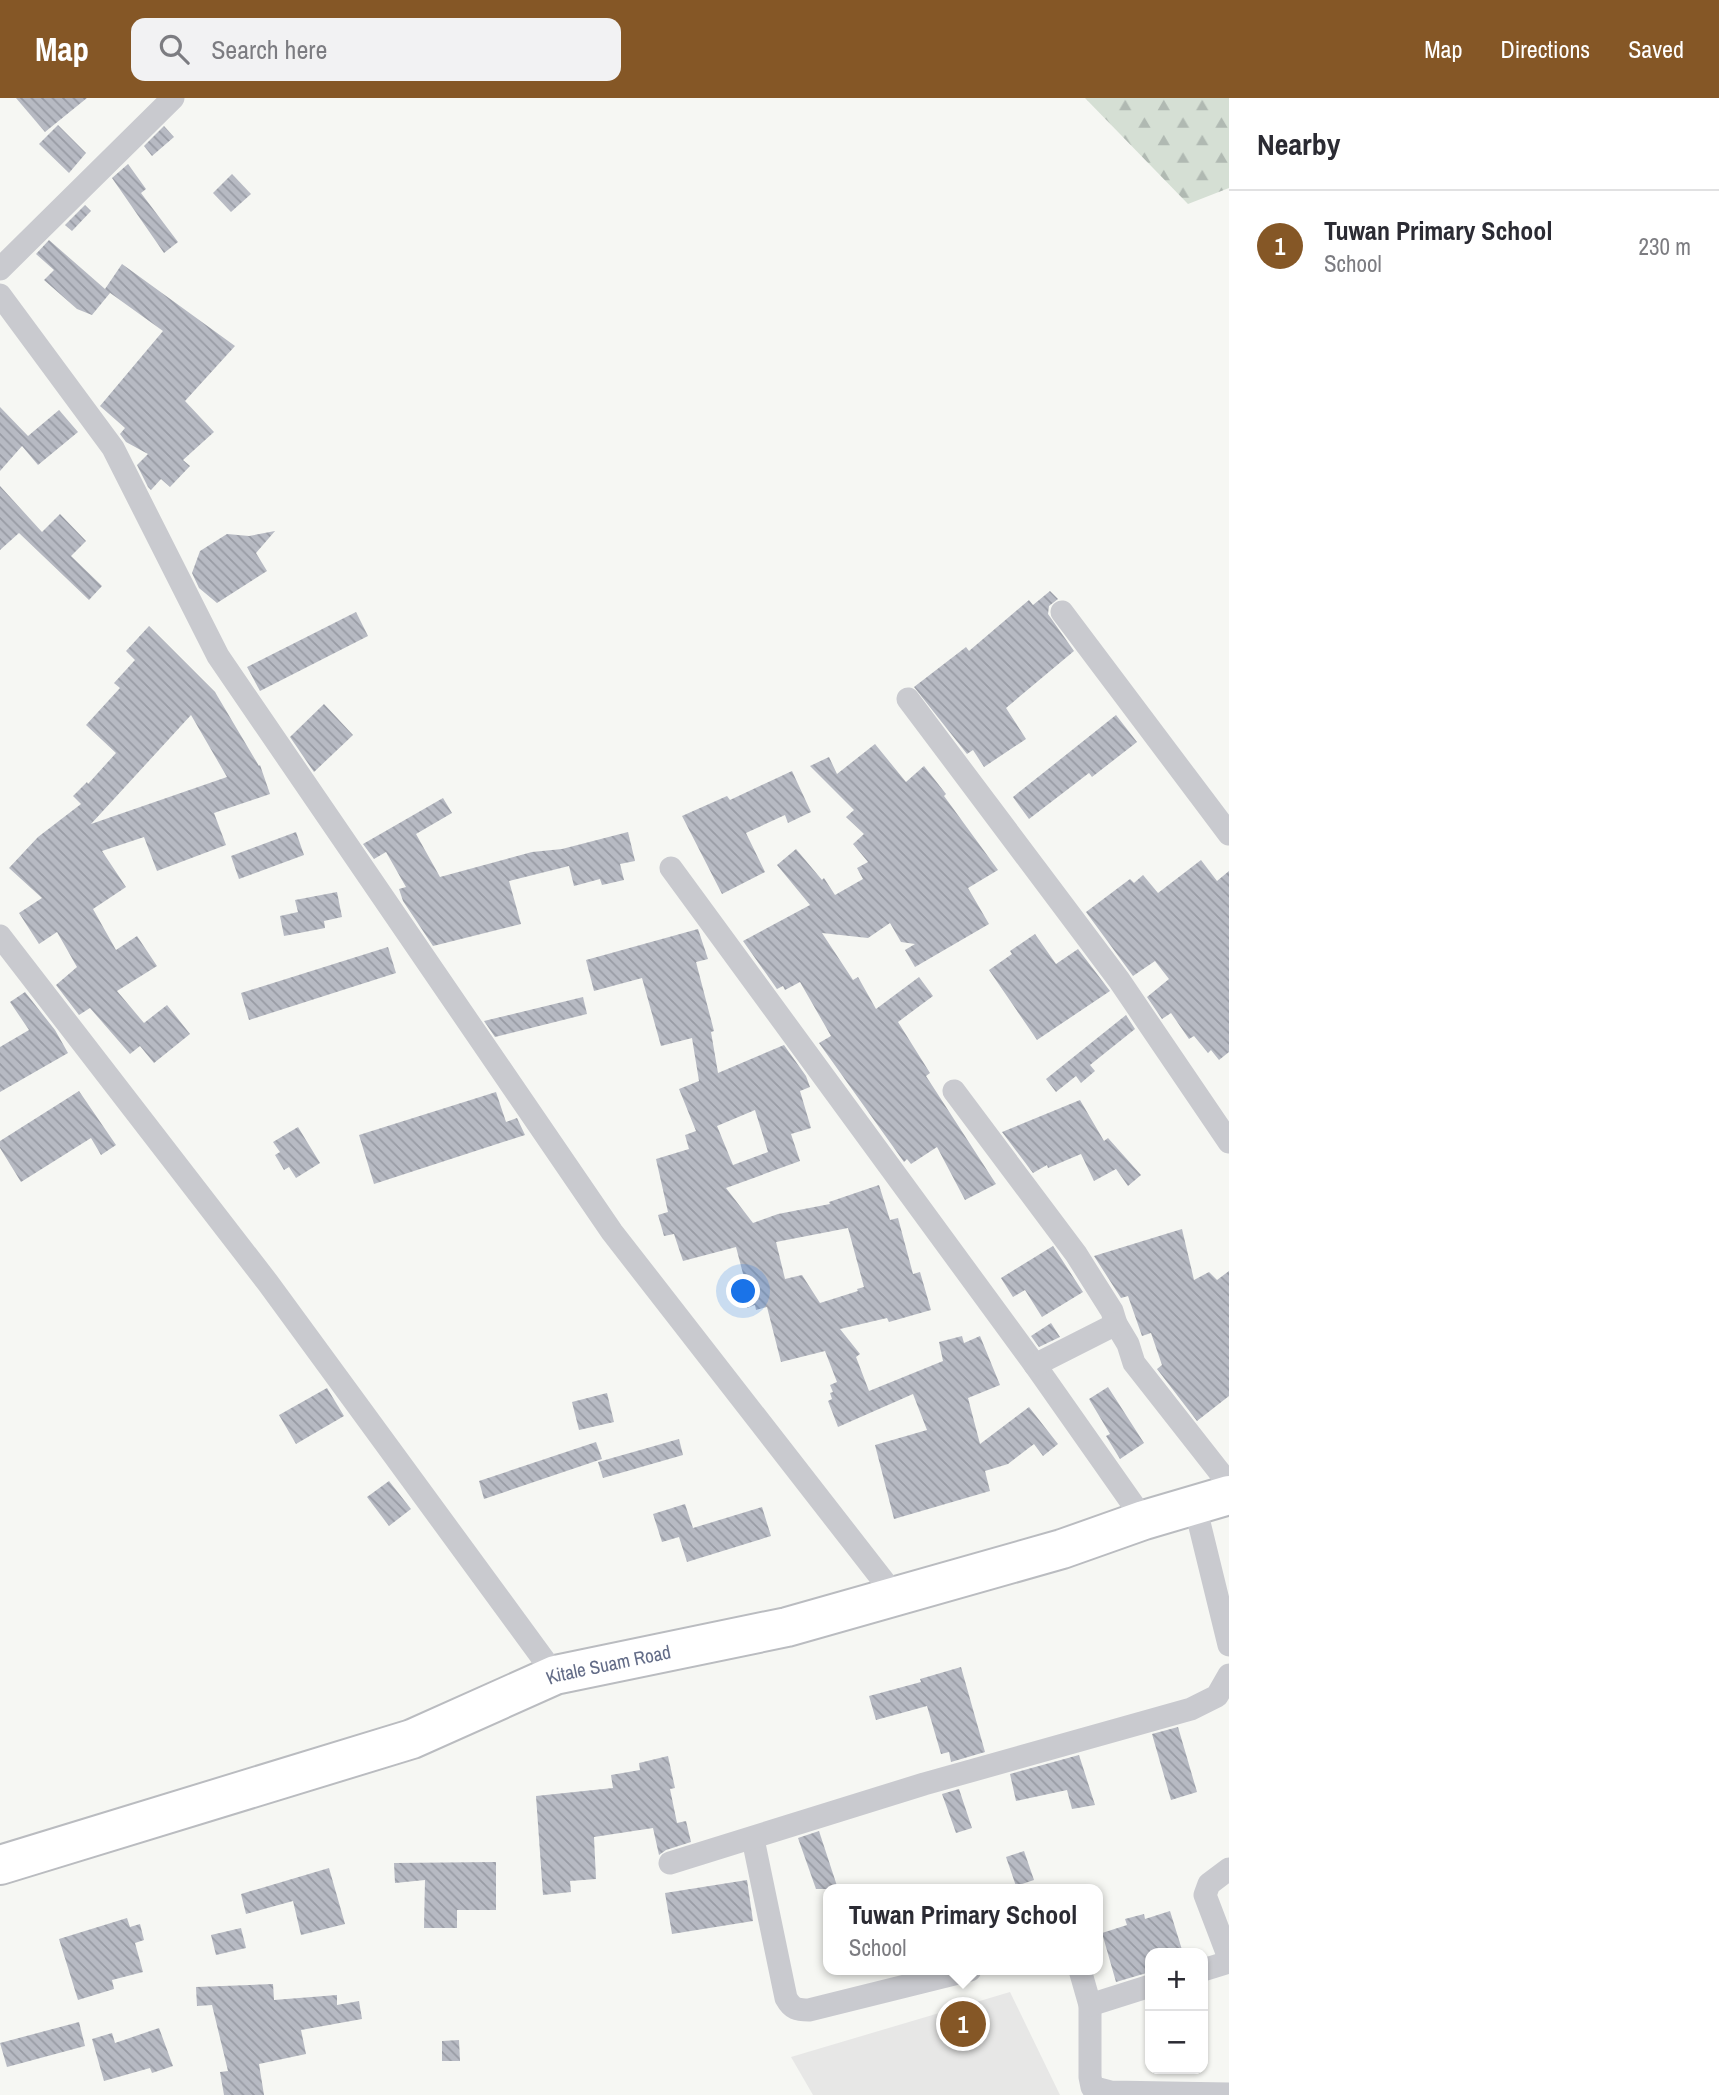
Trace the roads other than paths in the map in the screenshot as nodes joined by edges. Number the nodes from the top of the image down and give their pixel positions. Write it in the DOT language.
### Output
graph roads {
  1 [pos="173,98"];
  2 [pos="0,269"];
  3 [pos="0,295"];
  4 [pos="1062,612"];
  5 [pos="908,699"];
  6 [pos="1229,834"];
  7 [pos="671,868"];
  8 [pos="0,936"];
  9 [pos="954,1091"];
  10 [pos="1229,1142"];
  11 [pos="1116,1324"];
  12 [pos="1035,1365"];
  13 [pos="1229,1484"];
  14 [pos="1212,1501"];
  15 [pos="1144,1520"];
  16 [pos="896,1597"];
  17 [pos="1229,1645"];
  18 [pos="555,1675"];
  19 [pos="1229,1675"];
  20 [pos="753,1839"];
  21 [pos="670,1863"];
  22 [pos="0,1865"];
  23 [pos="1229,1869"];
  24 [pos="1229,1960"];
  25 [pos="1208,1968"];
  26 [pos="950,1975"];
  27 [pos="1081,1975"];
  28 [pos="1145,1988"];
  29 [pos="1090,2005"];
  30 [pos="1229,2094"];
  1 -- 2 [label="street"];
  3 -- 16 [label="street"];
  4 -- 6 [label="street"];
  5 -- 10 [label="street"];
  7 -- 12 [label="street"];
  8 -- 18 [label="street"];
  9 -- 11 [label="street"];
  11 -- 12 [label="street"];
  11 -- 13 [label="street"];
  12 -- 15 [label="street"];
  14 -- 15 [label="highway, Kitale Suam Road"];
  14 -- 17 [label="street"];
  15 -- 16 [label="highway, Kitale Suam Road"];
  16 -- 18 [label="highway, Kitale Suam Road"];
  18 -- 22 [label="highway, Kitale Suam Road"];
  19 -- 20 [label="street"];
  20 -- 21 [label="street"];
  20 -- 26 [label="street"];
  23 -- 24 [label="street"];
  24 -- 25 [label="street"];
  27 -- 29 [label="street"];
  28 -- 29 [label="street"];
  29 -- 30 [label="street"];
}
